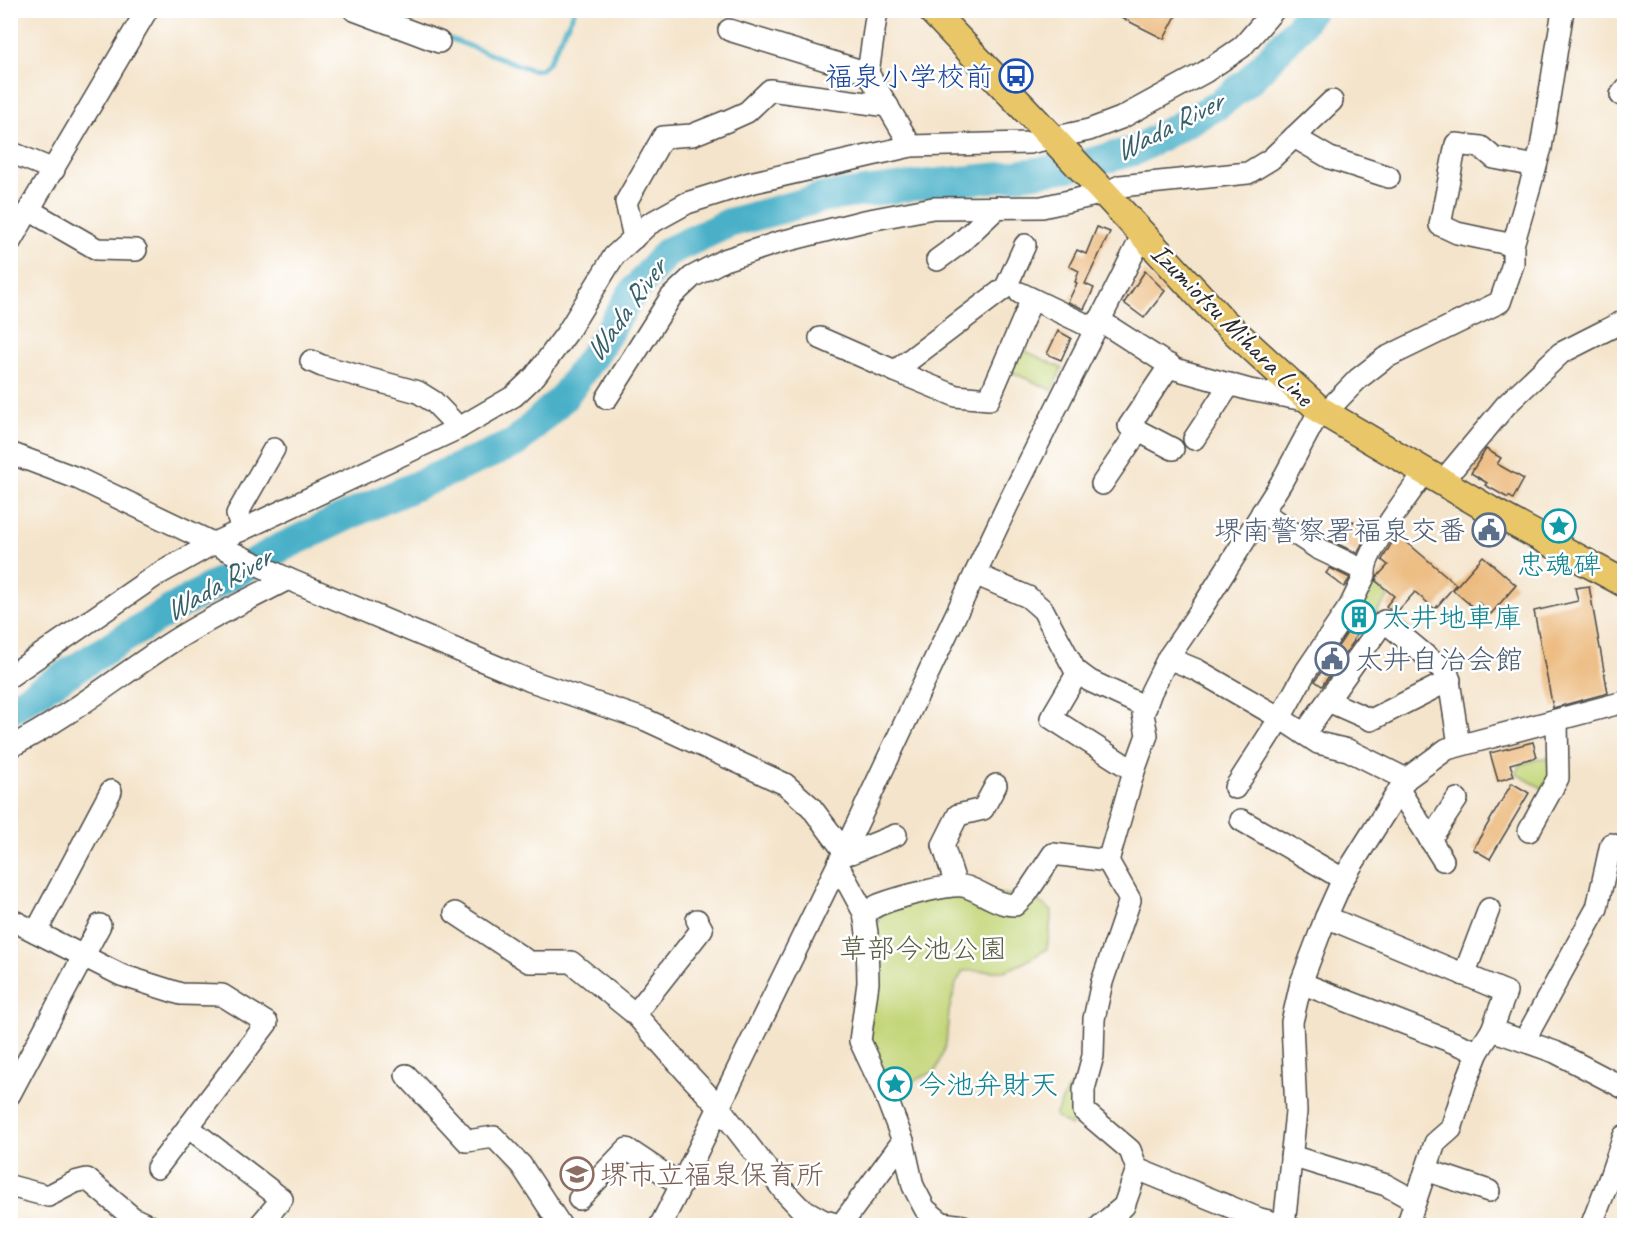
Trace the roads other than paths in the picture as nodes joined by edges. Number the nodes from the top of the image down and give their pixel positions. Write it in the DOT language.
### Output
graph roads {
  1 [pos="147,10"];
  2 [pos="877,10"];
  3 [pos="931,10"];
  4 [pos="1274,10"];
  5 [pos="1563,10"];
  6 [pos="368,13"];
  7 [pos="729,30"];
  8 [pos="439,42"];
  9 [pos="868,73"];
  10 [pos="1332,101"];
  11 [pos="888,106"];
  12 [pos="1294,137"];
  13 [pos="1056,144"];
  14 [pos="911,146"];
  15 [pos="10,152"];
  16 [pos="1536,166"];
  17 [pos="54,170"];
  18 [pos="1389,177"];
  19 [pos="1100,189"];
  20 [pos="998,207"];
  21 [pos="29,210"];
  22 [pos="1143,234"];
  23 [pos="634,238"];
  24 [pos="10,242"];
  25 [pos="1025,245"];
  26 [pos="1513,245"];
  27 [pos="136,250"];
  28 [pos="937,260"];
  29 [pos="1006,287"];
  30 [pos="1032,299"];
  31 [pos="1624,321"];
  32 [pos="1097,325"];
  33 [pos="820,338"];
  34 [pos="312,361"];
  35 [pos="1170,365"];
  36 [pos="896,371"];
  37 [pos="1230,384"];
  38 [pos="607,398"];
  39 [pos="1318,408"];
  40 [pos="459,428"];
  41 [pos="1138,431"];
  42 [pos="1194,439"];
  43 [pos="274,449"];
  44 [pos="1173,449"];
  45 [pos="10,453"];
  46 [pos="1433,477"];
  47 [pos="1102,484"];
  48 [pos="1262,512"];
  49 [pos="242,530"];
  50 [pos="214,543"];
  51 [pos="1365,571"];
  52 [pos="975,574"];
  53 [pos="284,578"];
  54 [pos="1624,583"];
  55 [pos="1168,658"];
  56 [pos="1078,672"];
  57 [pos="10,676"];
  58 [pos="1450,680"];
  59 [pos="1328,701"];
  60 [pos="1624,702"];
  61 [pos="1146,707"];
  62 [pos="1280,718"];
  63 [pos="1557,721"];
  64 [pos="1304,734"];
  65 [pos="1459,746"];
  66 [pos="10,747"];
  67 [pos="1134,771"];
  68 [pos="996,784"];
  69 [pos="1403,785"];
  70 [pos="1235,788"];
  71 [pos="111,791"];
  72 [pos="1457,799"];
  73 [pos="1241,820"];
  74 [pos="1529,831"];
  75 [pos="896,835"];
  76 [pos="1430,840"];
  77 [pos="1611,844"];
  78 [pos="841,858"];
  79 [pos="1443,860"];
  80 [pos="1108,861"];
  81 [pos="1343,879"];
  82 [pos="956,885"];
  83 [pos="1489,909"];
  84 [pos="864,913"];
  85 [pos="455,914"];
  86 [pos="1326,917"];
  87 [pos="10,919"];
  88 [pos="697,920"];
  89 [pos="100,925"];
  90 [pos="36,932"];
  91 [pos="84,956"];
  92 [pos="1464,975"];
  93 [pos="1301,983"];
  94 [pos="635,1014"];
  95 [pos="1492,1030"];
  96 [pos="1524,1041"];
  97 [pos="1478,1052"];
  98 [pos="406,1075"];
  99 [pos="1624,1088"];
  100 [pos="10,1094"];
  101 [pos="719,1107"];
  102 [pos="188,1127"];
  103 [pos="1624,1136"];
  104 [pos="903,1142"];
  105 [pos="1292,1156"];
  106 [pos="157,1168"];
  107 [pos="1137,1169"];
  108 [pos="1426,1170"];
  109 [pos="681,1185"];
  110 [pos="10,1186"];
  111 [pos="1489,1191"];
  112 [pos="579,1198"];
  113 [pos="1415,1201"];
  114 [pos="940,1224"];
  115 [pos="842,1225"];
  116 [pos="1286,1225"];
  117 [pos="150,1226"];
  118 [pos="259,1226"];
  119 [pos="561,1226"];
  120 [pos="660,1226"];
  121 [pos="963,1226"];
  122 [pos="1100,1226"];
  123 [pos="1407,1226"];
  124 [pos="1591,1226"];
  1 -- 17 [label="street"];
  2 -- 9 [label="street"];
  3 -- 13 [label="main road, Izumiotsu Mihara Line"];
  4 -- 13 [label="street"];
  5 -- 16 [label="street"];
  6 -- 8 [label="street"];
  7 -- 9 [label="street"];
  9 -- 11 [label="street"];
  10 -- 12 [label="street"];
  11 -- 14 [label="street"];
  11 -- 23 [label="street"];
  12 -- 18 [label="street"];
  12 -- 19 [label="street"];
  13 -- 14 [label="street"];
  13 -- 19 [label="main road, Izumiotsu Mihara Line"];
  14 -- 23 [label="street"];
  15 -- 17 [label="street"];
  16 -- 26 [label="street"];
  16 -- 26 [label="street"];
  17 -- 21 [label="street"];
  19 -- 20 [label="street"];
  19 -- 22 [label="main road, Izumiotsu Mihara Line"];
  20 -- 28 [label="street"];
  20 -- 38 [label="street"];
  21 -- 24 [label="street"];
  21 -- 27 [label="street"];
  22 -- 32 [label="street"];
  22 -- 39 [label="main road, Izumiotsu Mihara Line"];
  23 -- 40 [label="street"];
  25 -- 29 [label="street"];
  26 -- 39 [label="street"];
  29 -- 30 [label="street"];
  29 -- 36 [label="street"];
  30 -- 32 [label="street"];
  30 -- 36 [label="street"];
  31 -- 46 [label="street"];
  32 -- 35 [label="street"];
  32 -- 52 [label="street"];
  33 -- 36 [label="street"];
  34 -- 40 [label="street"];
  35 -- 37 [label="street"];
  35 -- 41 [label="street"];
  37 -- 39 [label="street"];
  37 -- 42 [label="street"];
  39 -- 46 [label="main road, Izumiotsu Mihara Line"];
  39 -- 48 [label="street"];
  40 -- 49 [label="street"];
  41 -- 44 [label="street"];
  41 -- 47 [label="street"];
  43 -- 49 [label="street"];
  45 -- 50 [label="street"];
  46 -- 51 [label="street"];
  46 -- 54 [label="main road, Izumiotsu Mihara Line"];
  48 -- 51 [label="street"];
  48 -- 55 [label="street"];
  49 -- 50 [label="street"];
  50 -- 53 [label="street"];
  50 -- 57 [label="street"];
  51 -- 62 [label="street"];
  52 -- 56 [label="street"];
  52 -- 78 [label="street"];
  53 -- 66 [label="street"];
  53 -- 78 [label="street"];
  55 -- 61 [label="street"];
  55 -- 62 [label="street"];
  56 -- 61 [label="street"];
  56 -- 67 [label="street"];
  58 -- 59 [label="street"];
  58 -- 59 [label="street"];
  58 -- 65 [label="street"];
  59 -- 64 [label="street"];
  60 -- 63 [label="street"];
  61 -- 67 [label="street"];
  62 -- 64 [label="street"];
  62 -- 70 [label="street"];
  63 -- 65 [label="street"];
  63 -- 74 [label="street"];
  64 -- 69 [label="street"];
  65 -- 69 [label="street"];
  67 -- 80 [label="street"];
  68 -- 82 [label="street"];
  69 -- 76 [label="street"];
  69 -- 81 [label="street"];
  71 -- 90 [label="street"];
  72 -- 76 [label="street"];
  73 -- 81 [label="street"];
  75 -- 78 [label="street"];
  76 -- 79 [label="street"];
  77 -- 96 [label="street"];
  78 -- 84 [label="street"];
  78 -- 101 [label="street"];
  80 -- 82 [label="street"];
  80 -- 107 [label="street"];
  81 -- 86 [label="street"];
  82 -- 84 [label="street"];
  83 -- 92 [label="street"];
  84 -- 104 [label="street"];
  85 -- 94 [label="street"];
  86 -- 92 [label="street"];
  86 -- 93 [label="street"];
  87 -- 90 [label="street"];
  88 -- 94 [label="street"];
  89 -- 91 [label="street"];
  90 -- 91 [label="street"];
  91 -- 100 [label="street"];
  91 -- 102 [label="street"];
  92 -- 95 [label="street"];
  93 -- 97 [label="street"];
  93 -- 105 [label="street"];
  94 -- 101 [label="street"];
  95 -- 96 [label="street"];
  95 -- 97 [label="street"];
  96 -- 99 [label="street"];
  97 -- 108 [label="street"];
  98 -- 119 [label="street"];
  101 -- 109 [label="street"];
  101 -- 115 [label="street"];
  102 -- 106 [label="street"];
  102 -- 118 [label="street"];
  103 -- 124 [label="street"];
  104 -- 114 [label="street"];
  104 -- 115 [label="street"];
  105 -- 113 [label="street"];
  105 -- 116 [label="street"];
  107 -- 116 [label="street"];
  107 -- 122 [label="street"];
  108 -- 111 [label="street"];
  108 -- 113 [label="street"];
  109 -- 112 [label="street"];
  109 -- 120 [label="street"];
  110 -- 117 [label="street"];
  113 -- 123 [label="street"];
  114 -- 121 [label="street"];
}
